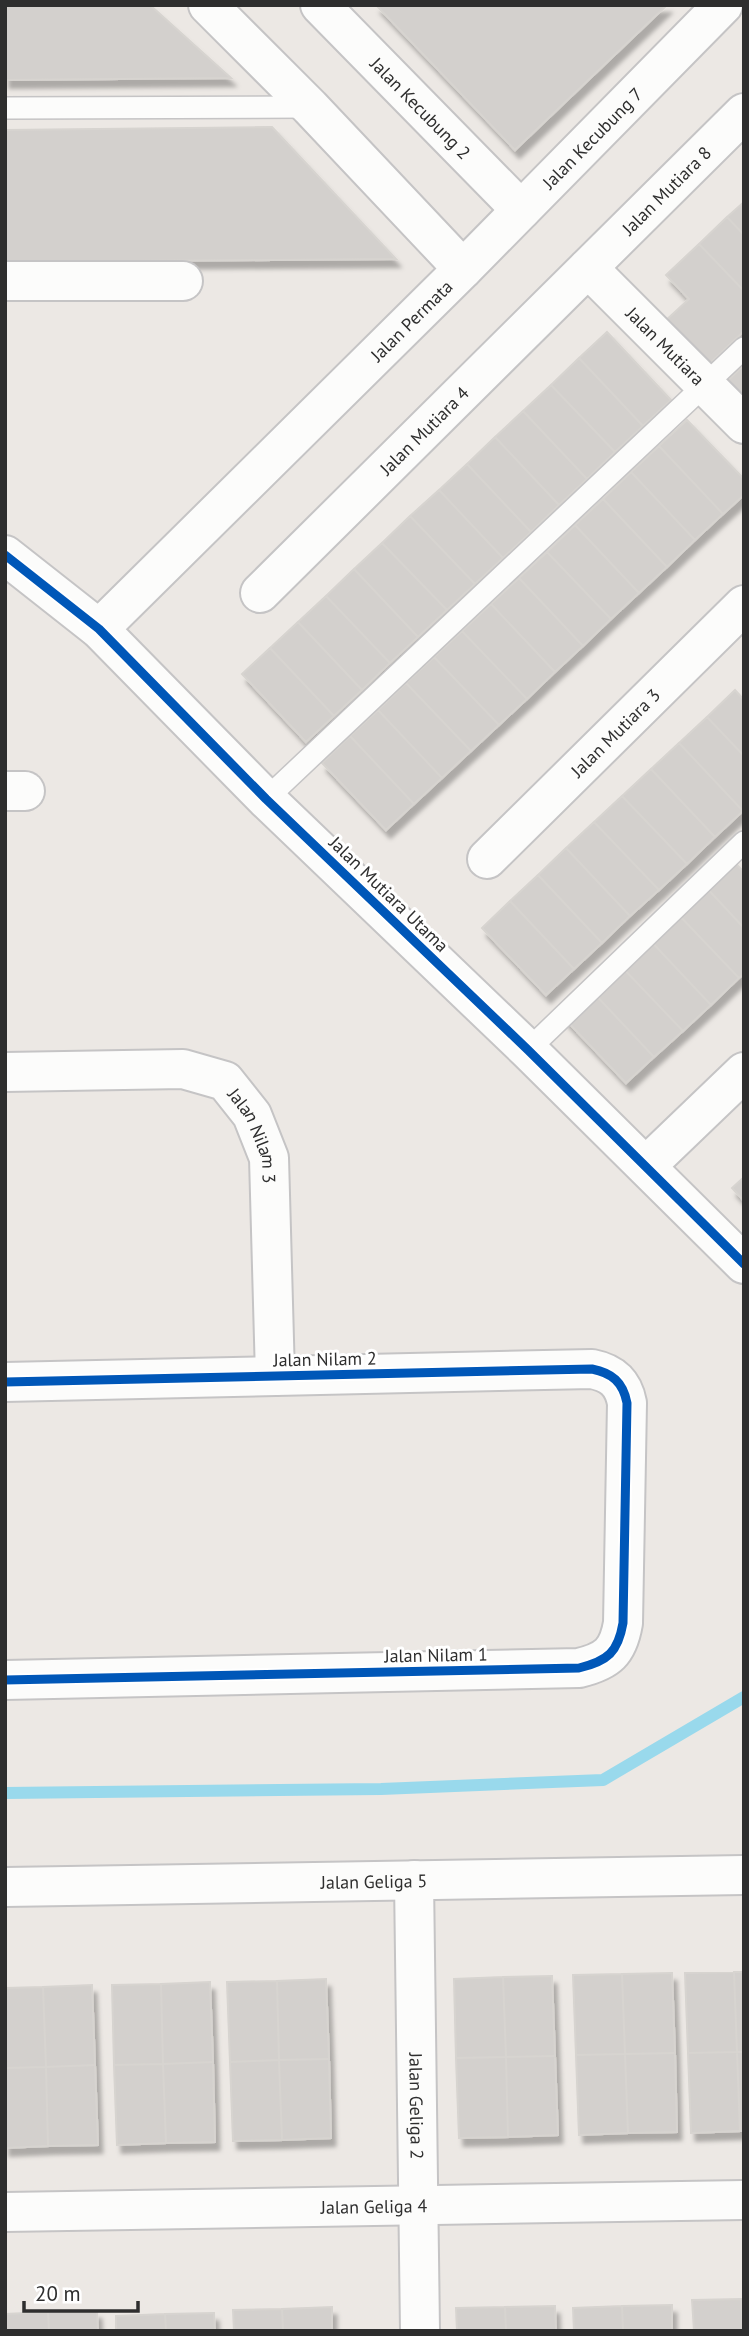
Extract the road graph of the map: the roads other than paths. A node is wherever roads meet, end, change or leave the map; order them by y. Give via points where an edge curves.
1 (208, 5) edge
2 (320, 5) edge
3 (723, 5) edge
4 (310, 107) junction
5 (5, 108) edge
6 (744, 113) edge
7 (521, 210) junction
8 (588, 268) junction
9 (463, 269) junction
10 (5, 281) edge
11 (183, 281) dead end
12 (744, 348) edge
13 (705, 385) junction
14 (744, 424) edge
15 (5, 555) edge
16 (260, 593) dead end
17 (744, 605) edge
18 (99, 629) junction
19 (266, 799) junction
20 (744, 842) edge
21 (487, 859) dead end
22 (528, 1050) junction
23 (5, 1072) edge
24 (744, 1072) edge
25 (646, 1166) junction
26 (744, 1264) edge
27 (275, 1376) junction
28 (5, 1382) edge
29 (627, 1403) joint
30 (5, 1680) edge
31 (744, 1875) edge
32 (414, 1880) junction
33 (5, 1886) edge
34 (744, 2200) edge
35 (418, 2204) junction
36 (5, 2213) edge
37 (420, 2331) edge

1 - 4 street, Jalan Permata
2 - 7 street, Jalan Kecubung 2
3 - 7 street, Jalan Kecubung 7
4 - 5 lane
4 - 9 street, Jalan Permata
6 - 8 street, Jalan Mutiara 8
7 - 9 street, Jalan Kecubung 7
8 - 13 street, Jalan Mutiara
8 - 16 street, Jalan Mutiara 4
9 - 18 street, Jalan Permata
10 - 11 street
12 - 13 lane
13 - 14 street, Jalan Mutiara
13 - 19 lane
15 - 18 street, Jalan Mutiara Utama
17 - 21 street, Jalan Mutiara 3
18 - 19 street, Jalan Mutiara Utama
19 - 22 street, Jalan Mutiara Utama
20 - 22 lane
22 - 25 street, Jalan Mutiara Utama
23 - 27 street, Jalan Nilam 3 via 183,1069 225,1081 252,1115 269,1158
24 - 25 street
25 - 26 street, Jalan Mutiara Utama
27 - 28 street, Jalan Nilam 2
27 - 29 street, Jalan Nilam 2 via 592,1369 616,1379
29 - 30 street, Jalan Nilam 1 via 624,1623 620,1640 596,1664 579,1668
31 - 32 street, Jalan Geliga 5
32 - 33 street, Jalan Geliga 5
32 - 35 street, Jalan Geliga 2
34 - 35 street, Jalan Geliga 4
35 - 36 street, Jalan Geliga 4
35 - 37 street, Jalan Geliga 2

